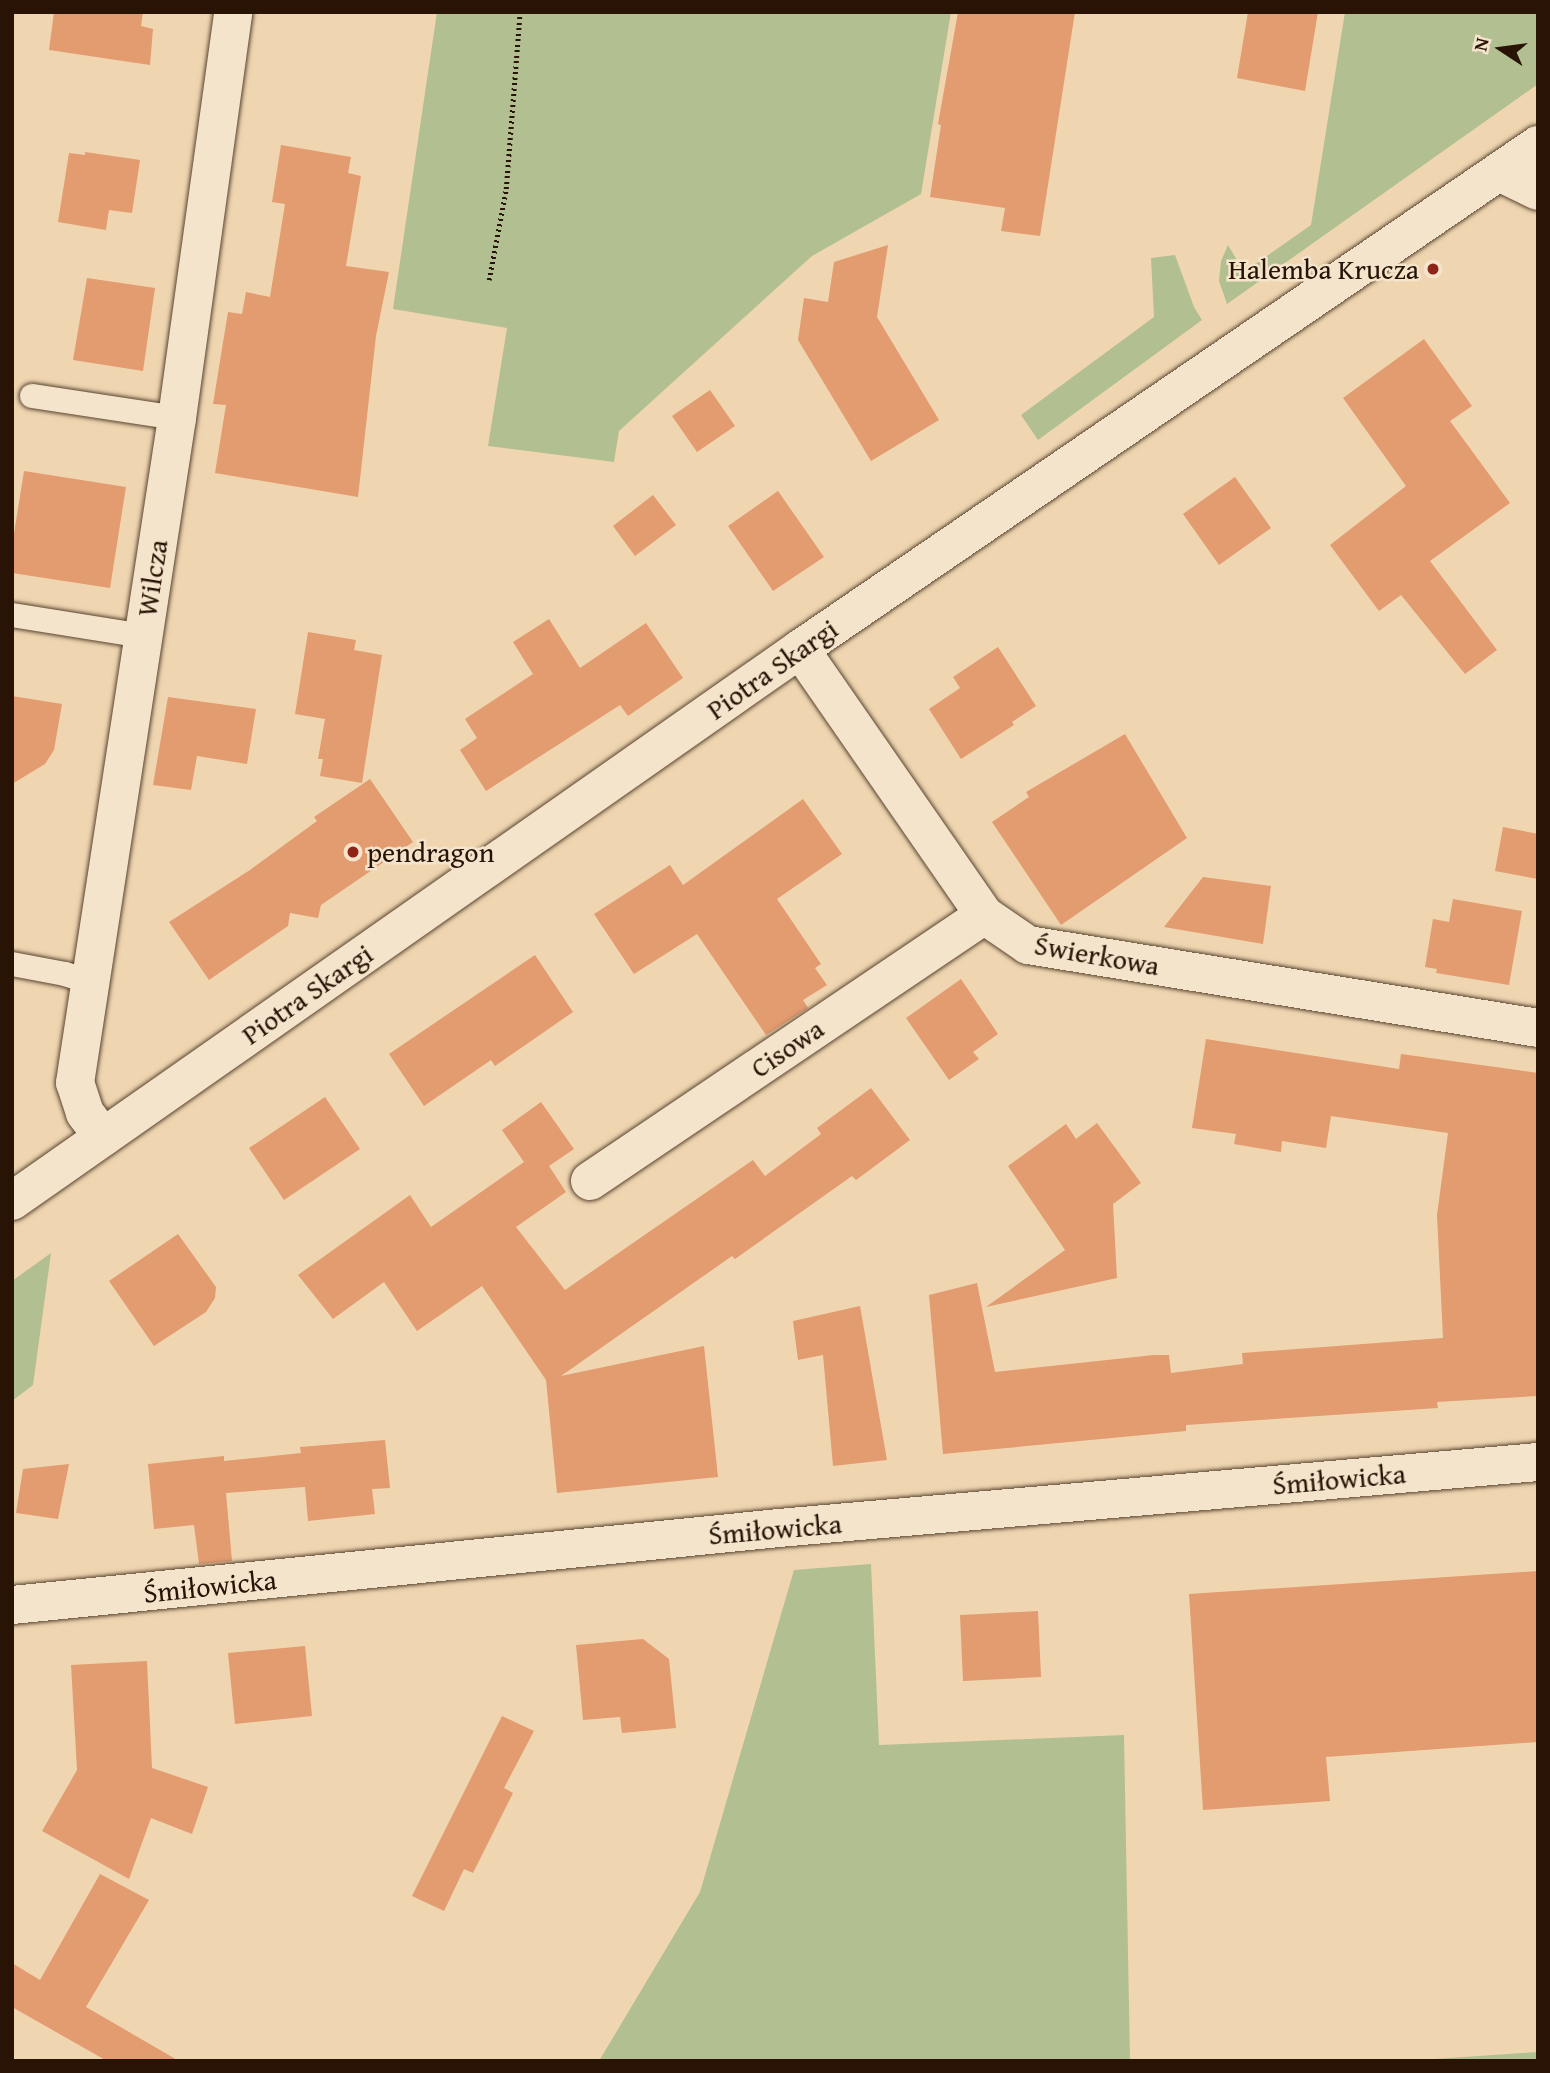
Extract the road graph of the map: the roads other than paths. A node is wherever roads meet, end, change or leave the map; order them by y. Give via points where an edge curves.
1 (233, 12) edge
2 (1538, 145) edge
3 (1499, 172) junction
4 (1538, 191) edge
5 (32, 396) dead end
6 (177, 418) junction
7 (12, 615) edge
8 (143, 636) junction
9 (800, 649) junction
10 (984, 915) junction
11 (12, 964) edge
12 (90, 982) junction
13 (1538, 1028) edge
14 (103, 1137) junction
15 (590, 1181) dead end
16 (12, 1201) edge
17 (1538, 1462) edge
18 (12, 1605) edge

1 - 6 street, Wilcza
2 - 3 street, Piotra Skargi
3 - 4 street
3 - 9 street, Piotra Skargi
5 - 6 lane
6 - 8 street, Wilcza
7 - 8 lane
8 - 12 street, Wilcza
9 - 10 street, Świerkowa
9 - 14 street, Piotra Skargi
10 - 13 street, Świerkowa via 1028,945
10 - 15 street, Cisowa
11 - 12 lane
12 - 14 street, Wilcza via 75,1083 85,1113
14 - 16 street, Piotra Skargi
17 - 18 street, Śmiłowicka via 779,1528

